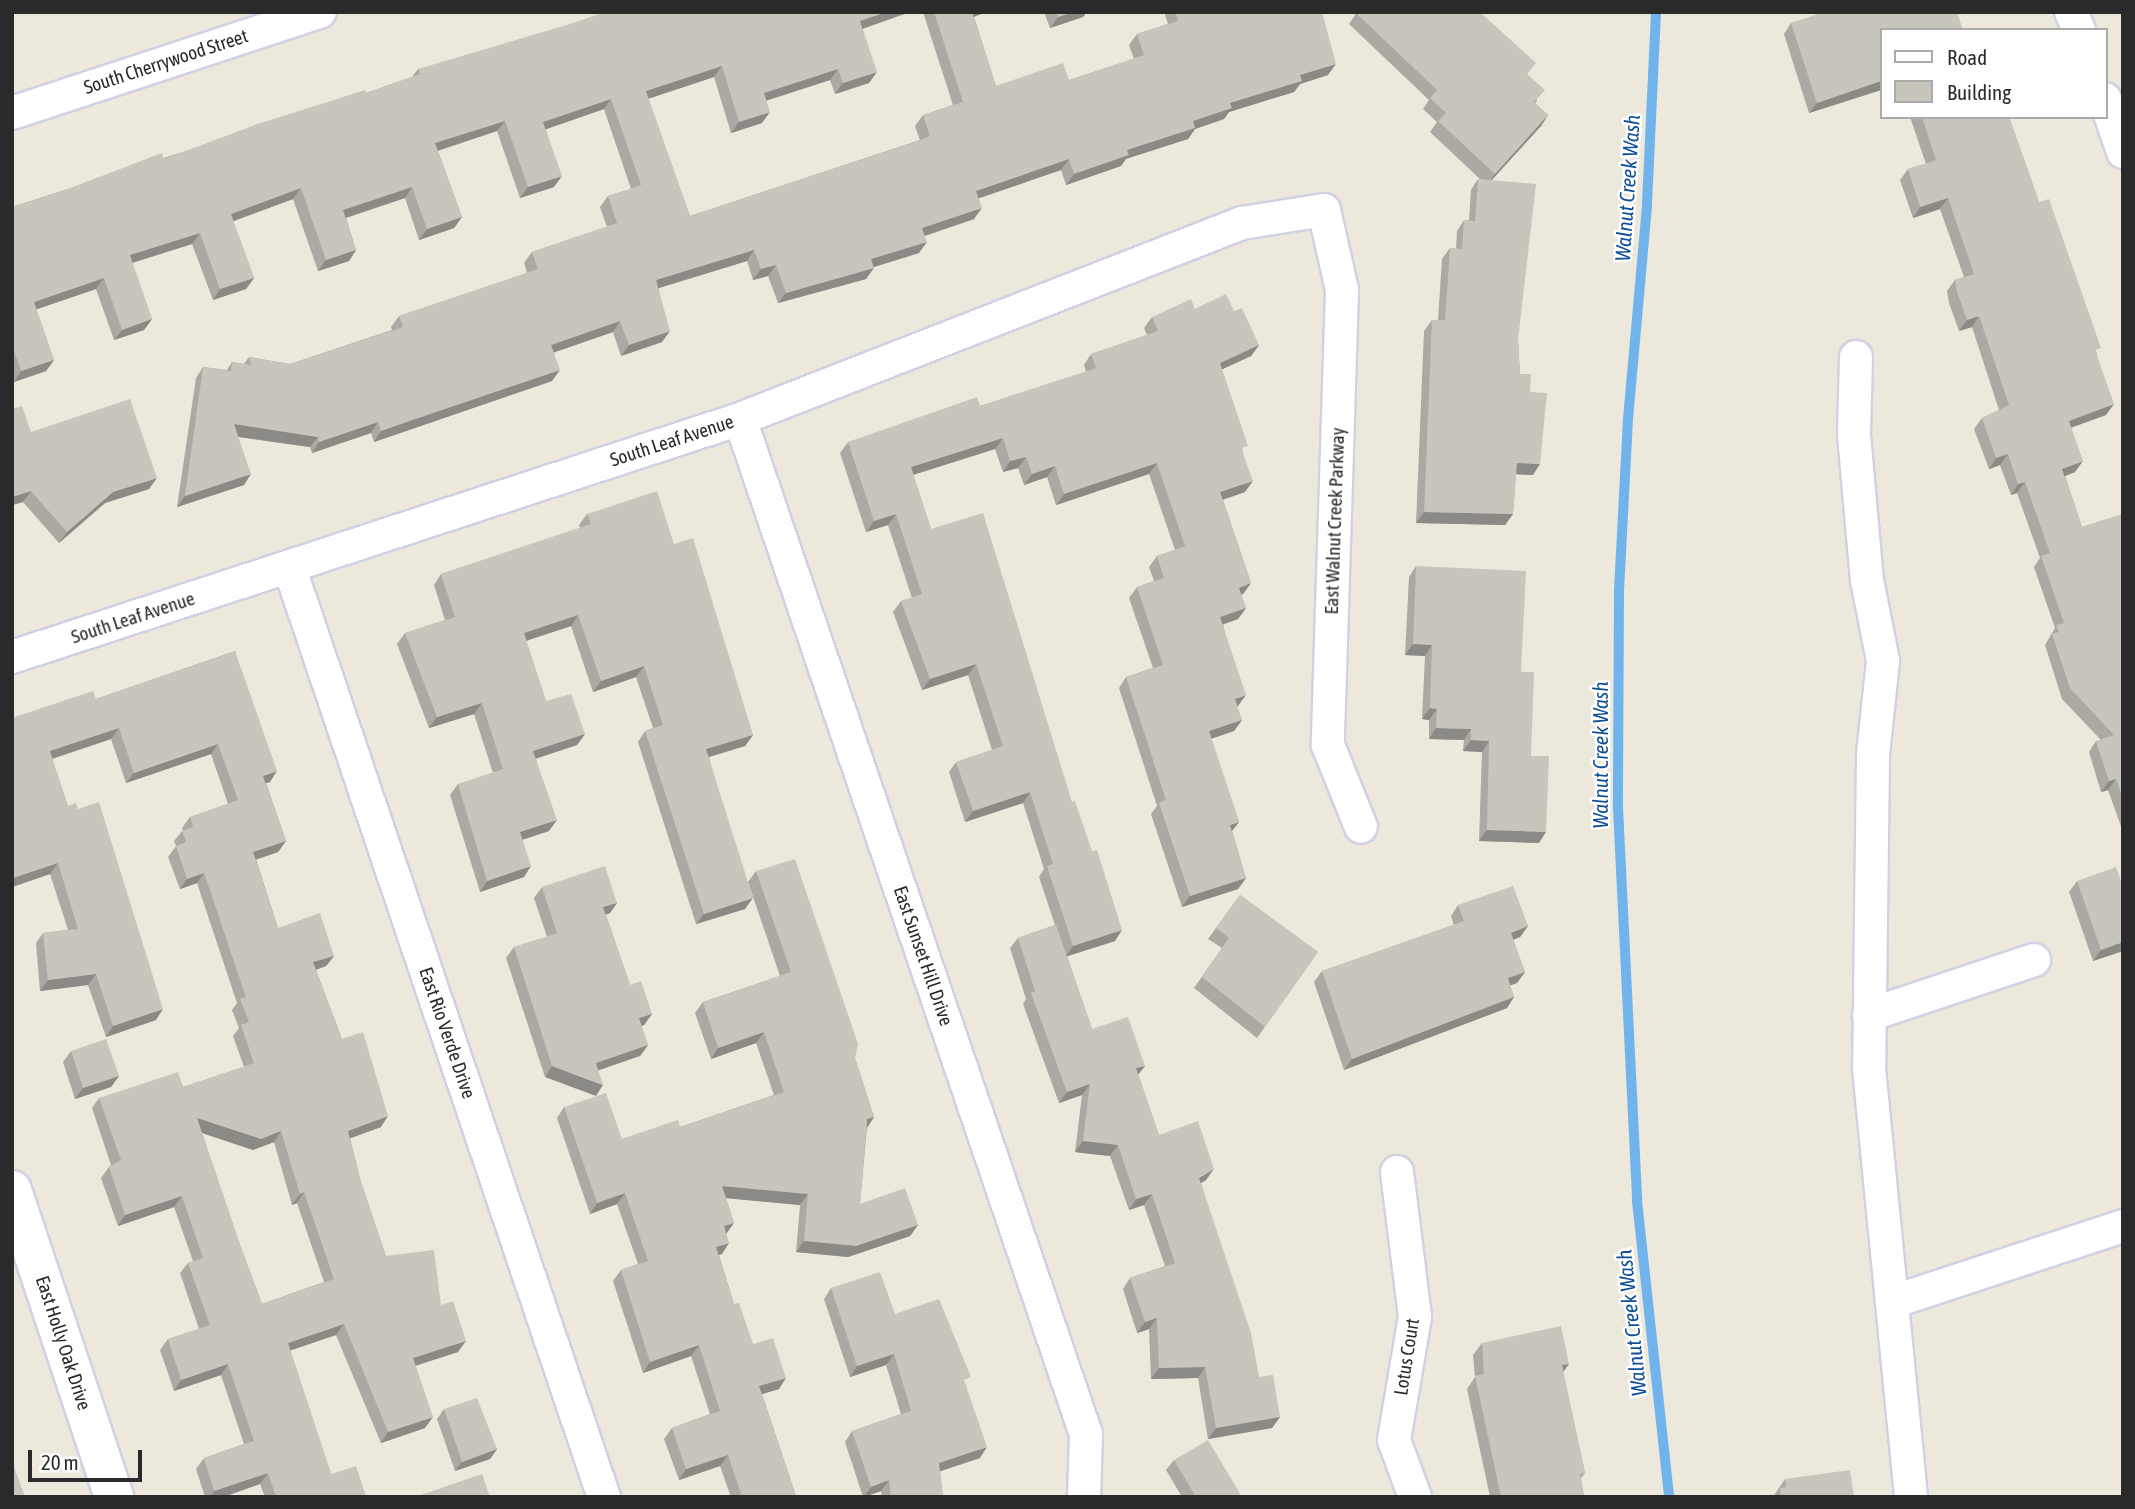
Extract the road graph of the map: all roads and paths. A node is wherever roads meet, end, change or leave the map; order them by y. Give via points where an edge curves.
1 (320, 12) edge
2 (2071, 12) edge
3 (2078, 28) edge
4 (2107, 105) edge
5 (12, 113) edge
6 (2123, 152) edge
7 (1324, 211) joint
8 (1856, 357) dead end
9 (740, 419) junction
10 (290, 569) junction
11 (12, 657) edge
12 (1361, 827) dead end
13 (2034, 960) dead end
14 (1869, 1015) junction
15 (1397, 1172) dead end
16 (12, 1190) edge
17 (2123, 1226) edge
18 (1892, 1302) junction
19 (114, 1497) edge
20 (604, 1497) edge
21 (1084, 1497) edge
22 (1415, 1497) edge
23 (1911, 1497) edge

1 - 5 street, South Cherrywood Street
2 - 3 street
4 - 6 street
7 - 9 street, South Leaf Avenue via 1242,223
7 - 12 street, East Walnut Creek Parkway via 1342,290 1328,745
8 - 14 street via 1854,435 1865,554 1884,661 1873,755
9 - 10 street, South Leaf Avenue
9 - 21 street, East Sunset Hill Drive via 1086,1434
10 - 11 street, South Leaf Avenue
10 - 20 street, East Rio Verde Drive
13 - 14 street
14 - 18 street via 1869,1068
15 - 22 street, Lotus Court via 1415,1317 1394,1440
16 - 19 street, East Holly Oak Drive
17 - 18 street
18 - 23 street

